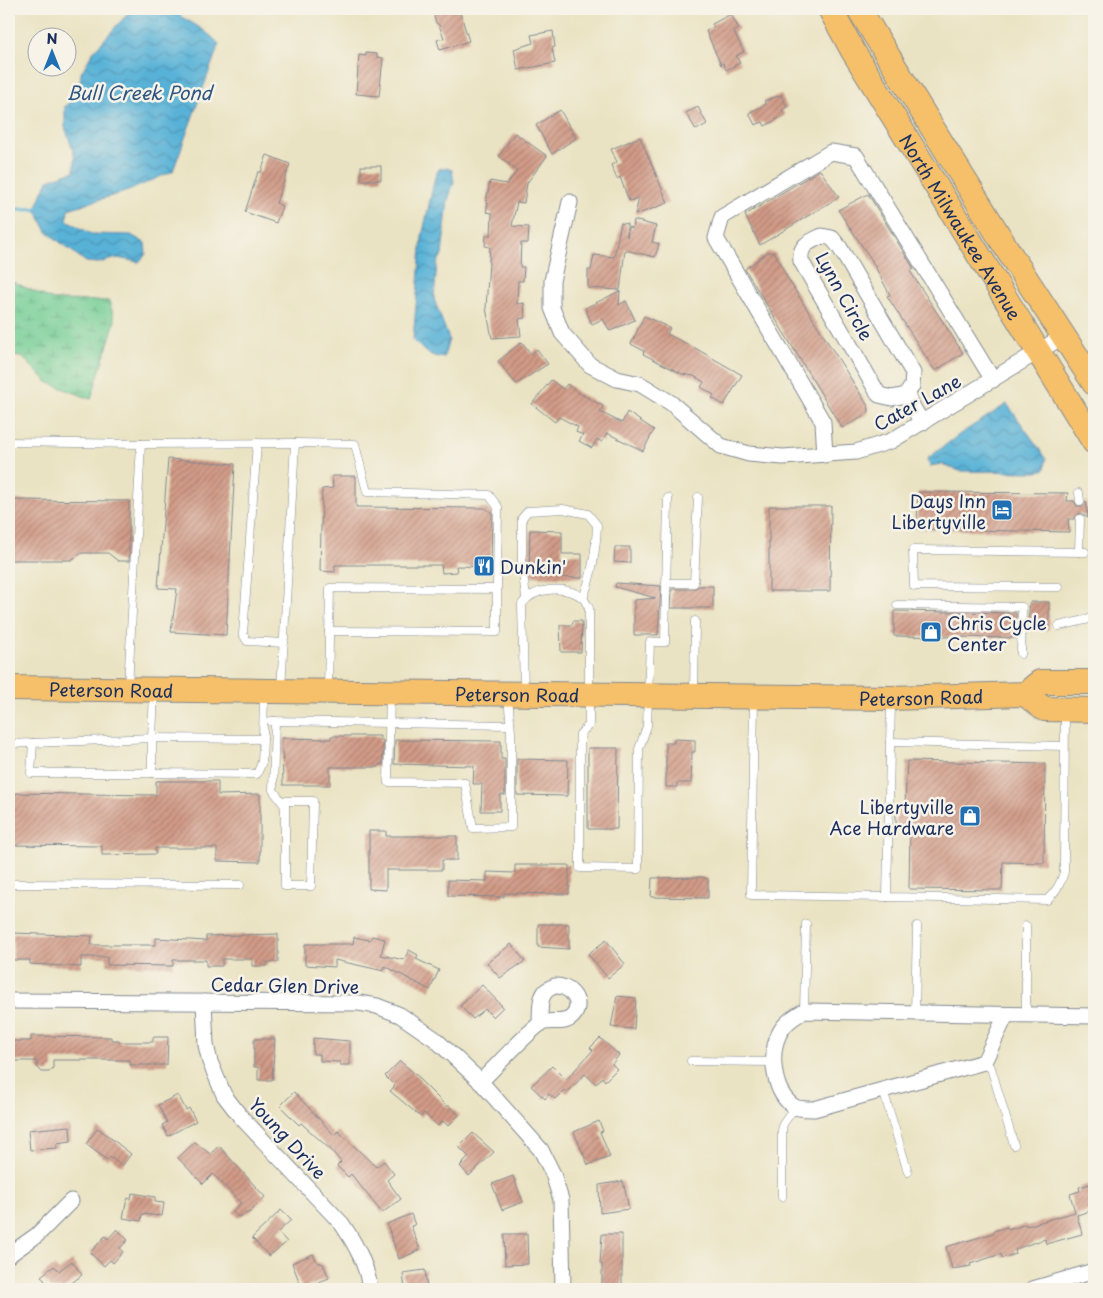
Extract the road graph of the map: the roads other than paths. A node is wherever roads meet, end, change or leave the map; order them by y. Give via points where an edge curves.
1 (830, 9) edge
2 (858, 9) edge
3 (570, 202) dead end
4 (1062, 337) junction
5 (1038, 352) junction
6 (993, 380) junction
7 (1094, 383) edge
8 (906, 395) junction
9 (922, 423) junction
10 (9, 442) edge
11 (1094, 442) edge
12 (257, 443) junction
13 (295, 443) junction
14 (141, 444) junction
15 (825, 454) junction
16 (1079, 493) dead end
17 (698, 497) dead end
18 (668, 498) dead end
19 (1080, 502) dead end
20 (1080, 519) dead end
21 (666, 583) junction
22 (1058, 587) dead end
23 (497, 589) junction
24 (526, 598) junction
25 (583, 598) junction
26 (897, 605) dead end
27 (1094, 618) edge
28 (695, 622) dead end
29 (1059, 626) dead end
30 (329, 630) junction
31 (284, 643) junction
32 (1021, 654) dead end
33 (1094, 682) edge
34 (9, 688) edge
35 (128, 689) junction
36 (154, 690) junction
37 (273, 691) junction
38 (328, 692) junction
39 (390, 692) junction
40 (516, 694) junction
41 (1025, 694) junction
42 (590, 695) junction
43 (648, 695) junction
44 (694, 696) junction
45 (754, 696) junction
46 (891, 698) junction
47 (1083, 713) edge
48 (264, 720) junction
49 (275, 721) junction
50 (389, 722) junction
51 (510, 725) junction
52 (152, 738) junction
53 (263, 739) junction
54 (890, 742) junction
55 (33, 743) junction
56 (9, 744) edge
57 (1064, 746) junction
58 (152, 773) junction
59 (282, 801) junction
60 (9, 884) edge
61 (240, 885) dead end
62 (887, 897) junction
63 (806, 924) dead end
64 (917, 926) dead end
65 (1026, 926) dead end
66 (9, 1001) edge
67 (204, 1002) junction
68 (804, 1011) junction
69 (915, 1013) junction
70 (1006, 1015) junction
71 (1026, 1015) junction
72 (1094, 1016) edge
73 (540, 1023) dead end
74 (691, 1061) dead end
75 (775, 1062) junction
76 (984, 1062) junction
77 (480, 1082) junction
78 (882, 1090) junction
79 (795, 1107) junction
80 (1014, 1145) dead end
81 (908, 1172) dead end
82 (782, 1196) dead end
83 (71, 1201) dead end
84 (9, 1254) edge
85 (1094, 1271) edge
86 (370, 1289) edge
87 (563, 1289) edge
88 (1033, 1289) edge

1 - 5 main road, North Milwaukee Avenue
2 - 4 main road, North Milwaukee Avenue
3 - 15 street, Cater Lane via 552,281 552,308 562,332 590,365 617,379 640,384 671,403 721,446 749,454 783,457
4 - 5 street, Cater Lane
4 - 7 main road, North Milwaukee Avenue
5 - 6 street, Cater Lane
5 - 11 main road, North Milwaukee Avenue
6 - 9 street, Cater Lane
6 - 15 street via 856,156 831,152 722,217 716,238 823,422
8 - 8 street, Lynn Circle via 892,398 879,395 801,261 804,244 822,236 832,238 840,248 913,373 912,386
8 - 9 street
9 - 15 street, Cater Lane via 891,441 856,452
10 - 14 lane
12 - 13 lane
12 - 14 lane
12 - 31 lane via 243,634 247,641
13 - 23 lane via 355,444 367,492 489,495 498,507
13 - 31 lane
14 - 35 lane
16 - 19 lane
17 - 21 lane via 694,583
18 - 21 lane
20 - 22 lane via 1082,552 913,550 914,586
21 - 43 lane via 665,642 650,642
23 - 30 lane via 330,588
23 - 30 lane via 497,632
24 - 25 lane via 531,593 552,590
24 - 25 lane via 522,518 528,511 563,509 588,514 597,525
24 - 40 lane via 522,604
25 - 42 lane via 589,608
26 - 32 lane via 1022,607
27 - 29 lane
28 - 44 lane
30 - 38 lane
31 - 37 lane
33 - 41 main road, Peterson Road via 1040,682
34 - 35 main road, Peterson Road
35 - 36 main road, Peterson Road
36 - 37 main road, Peterson Road
36 - 52 lane
37 - 38 main road, Peterson Road
37 - 48 lane
38 - 39 main road, Peterson Road
39 - 40 main road, Peterson Road
39 - 50 lane
40 - 42 main road, Peterson Road
40 - 51 lane
41 - 46 main road, Peterson Road
41 - 47 main road via 1044,709
42 - 43 main road, Peterson Road
42 - 43 lane via 590,725 580,734 580,868 638,869 639,749 647,726
43 - 44 main road, Peterson Road
44 - 45 main road, Peterson Road
45 - 46 main road, Peterson Road
45 - 62 lane via 751,895
46 - 54 lane
47 - 57 lane
48 - 49 lane
48 - 53 lane
49 - 50 lane
49 - 59 lane via 274,790
50 - 51 lane
50 - 51 lane via 388,782 464,783 473,828 510,828
52 - 53 lane
52 - 55 lane
52 - 58 lane
53 - 58 lane via 262,762 257,774
54 - 57 lane
54 - 62 lane
55 - 56 lane
55 - 58 lane via 32,774
57 - 62 lane via 1064,872 1062,882 1047,900
59 - 59 lane via 285,806 285,886 311,886 313,802
60 - 61 lane
63 - 68 lane
64 - 69 lane
65 - 71 lane
66 - 67 street, Cedar Glen Drive
67 - 77 street, Cedar Glen Drive via 359,1003 377,1006 419,1026
67 - 86 street, Young Drive via 206,1045 224,1095 342,1224 368,1272
68 - 69 street
68 - 75 street via 790,1018 779,1034
69 - 70 street
70 - 71 street
70 - 76 street
71 - 72 street
73 - 77 street
74 - 75 lane
75 - 79 street via 776,1078 783,1095
76 - 78 street
76 - 80 lane via 991,1068
77 - 87 street, Cedar Glen Drive via 536,1143 549,1164 562,1209
78 - 79 street via 814,1109
78 - 81 lane
79 - 82 lane via 783,1124
83 - 84 street via 37,1235
85 - 88 street

